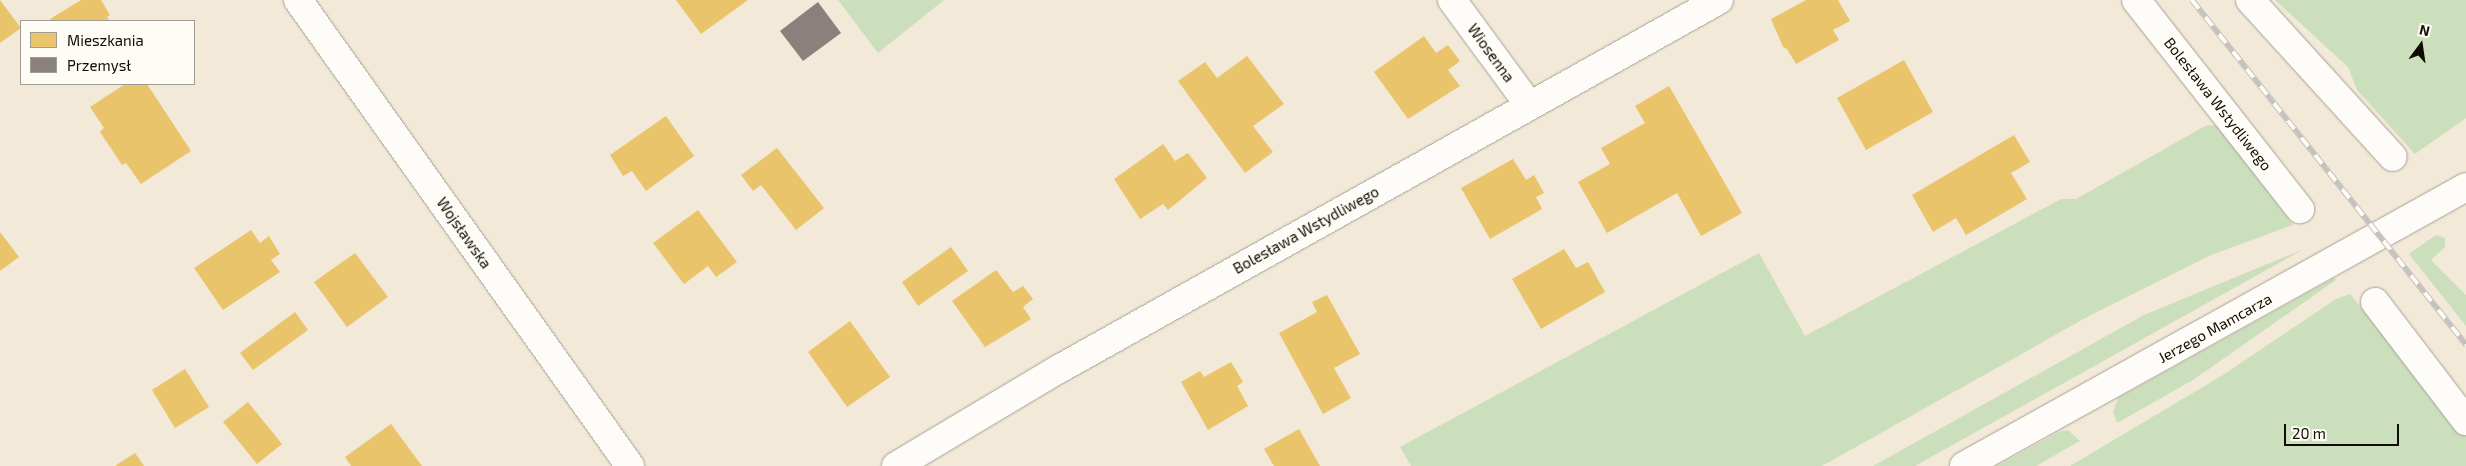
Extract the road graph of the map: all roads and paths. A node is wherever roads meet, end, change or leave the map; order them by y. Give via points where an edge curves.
1 (298, 0) edge
2 (1452, 0) edge
3 (1719, 0) edge
4 (2136, 0) edge
5 (2250, 0) edge
6 (1530, 105) junction
7 (2393, 157) dead end
8 (2466, 187) edge
9 (2300, 209) dead end
10 (2375, 302) dead end
11 (2466, 421) edge
12 (630, 466) edge
13 (896, 466) edge
14 (1964, 466) edge

1 - 12 street, Wojsławska
2 - 6 street, Wiosenna
3 - 6 street, Bolesława Wstydliwego
4 - 9 street, Bolesława Wstydliwego
5 - 7 street
6 - 13 street, Bolesława Wstydliwego via 1060,369
8 - 14 street, Jerzego Mamcarza
10 - 11 street

